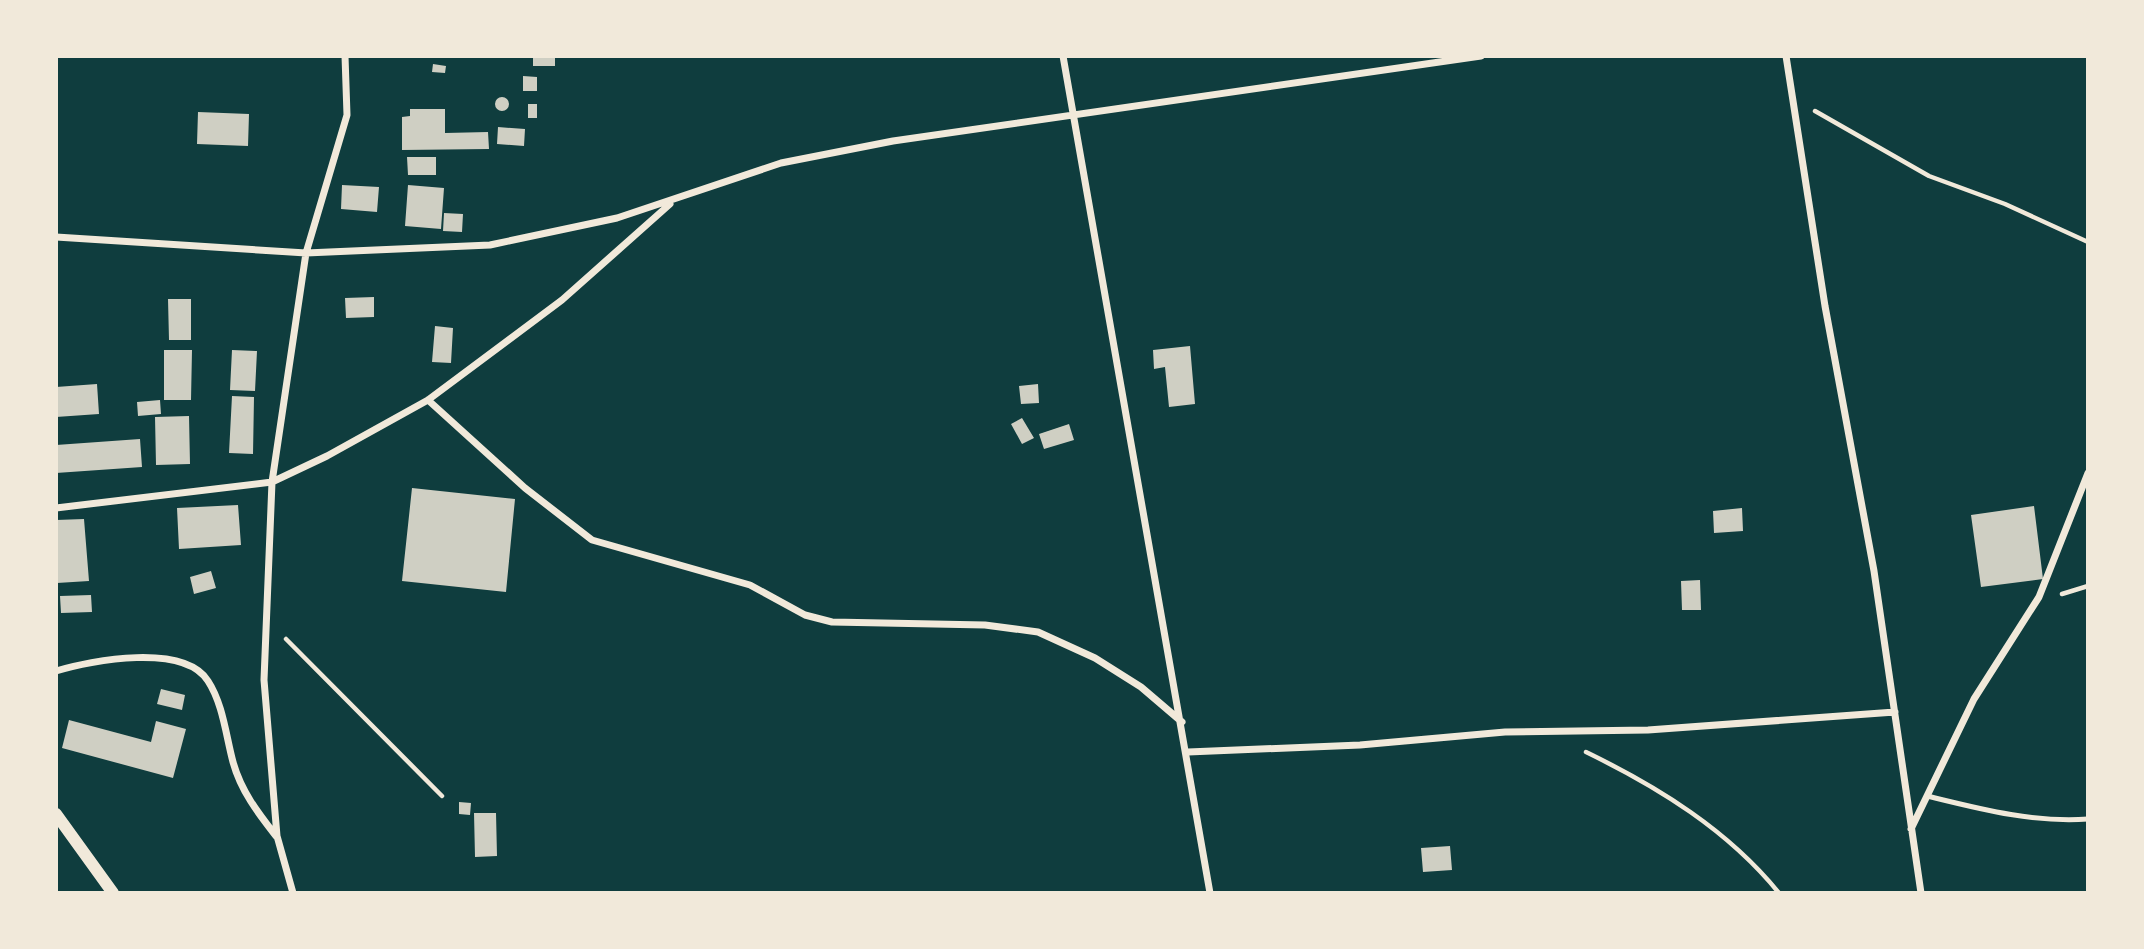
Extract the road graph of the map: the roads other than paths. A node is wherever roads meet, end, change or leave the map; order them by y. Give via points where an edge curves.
1 (345, 56) edge
2 (1063, 56) edge
3 (1481, 56) edge
4 (1786, 56) edge
5 (1074, 117) junction
6 (673, 201) junction
7 (56, 237) edge
8 (306, 253) junction
9 (428, 400) junction
10 (2088, 472) edge
11 (272, 482) junction
12 (56, 508) edge
13 (56, 671) edge
14 (1895, 712) junction
15 (1182, 722) junction
16 (1188, 752) junction
17 (1927, 796) junction
18 (56, 814) edge
19 (2088, 818) edge
20 (1911, 830) junction
21 (276, 836) junction
22 (113, 893) edge
23 (293, 893) edge
24 (1210, 893) edge
25 (1921, 893) edge

1 - 8 street via 347,115
2 - 5 street
3 - 5 street
4 - 14 street
5 - 6 street via 893,141 781,163
5 - 15 street
6 - 8 street via 555,234 490,245
6 - 9 street via 562,300
7 - 8 street
8 - 11 street
9 - 11 street
9 - 15 street via 525,488 592,540 750,584 805,615 832,622 985,625 1038,632 1095,658
10 - 17 street via 2039,597 1974,699
11 - 12 street
11 - 21 street via 264,680
13 - 21 street via 141,656 198,670 217,702 234,765 252,805
14 - 16 street via 1648,730 1505,732 1360,745
14 - 20 street
15 - 16 street
16 - 24 street
17 - 19 lane via 2000,813
17 - 20 street
18 - 22 street
20 - 25 street
21 - 23 street

